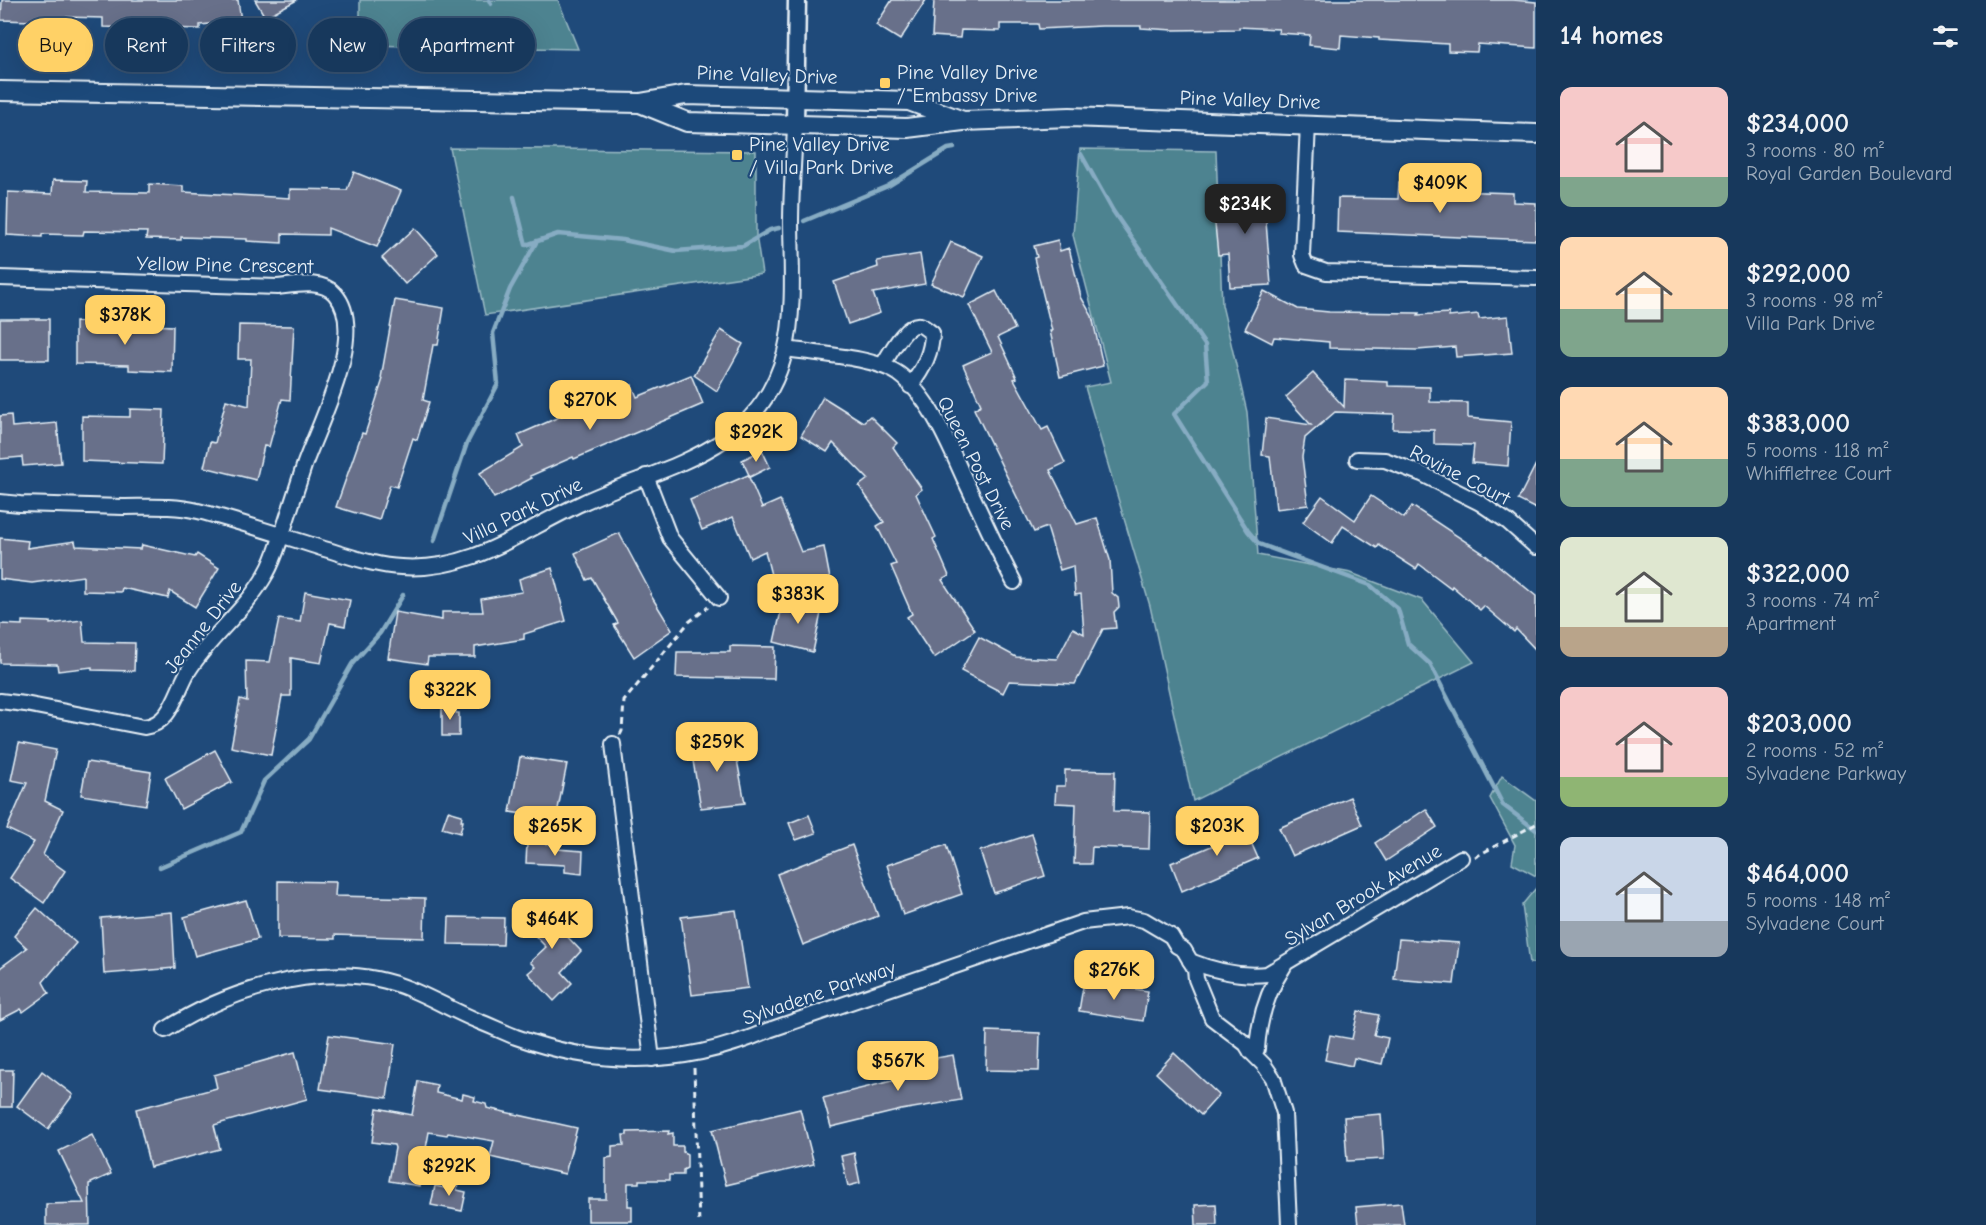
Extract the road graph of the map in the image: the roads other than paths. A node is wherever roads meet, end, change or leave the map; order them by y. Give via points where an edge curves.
1 (798, 0) edge
2 (0, 91) edge
3 (795, 98) junction
4 (640, 103) junction
5 (963, 121) junction
6 (1308, 124) junction
7 (795, 125) junction
8 (1536, 134) edge
9 (0, 278) edge
10 (1536, 278) edge
11 (787, 349) junction
12 (882, 366) junction
13 (910, 386) junction
14 (1357, 459) dead end
15 (646, 476) junction
16 (0, 502) edge
17 (281, 536) junction
18 (1536, 547) edge
19 (1014, 582) dead end
20 (719, 598) road end
21 (0, 701) edge
22 (613, 744) road end
23 (1461, 858) road end
24 (1190, 961) junction
25 (1285, 964) junction
26 (165, 1030) dead end
27 (1251, 1052) junction
28 (652, 1059) junction
29 (1289, 1225) edge

1 - 3 street
2 - 4 main road, Pine Valley Drive
3 - 4 main road, Pine Valley Drive via 686,95
3 - 5 main road, Pine Valley Drive via 909,101
3 - 7 street
4 - 7 main road, Pine Valley Drive via 687,122
5 - 6 main road, Pine Valley Drive via 1070,117
5 - 7 main road, Pine Valley Drive via 907,128
6 - 8 main road, Pine Valley Drive
6 - 10 street via 1302,255 1306,265 1326,272
7 - 11 street, Villa Park Drive via 792,299
9 - 17 street, Yellow Pine Crescent via 303,285 333,292 346,314 343,360
11 - 12 street, Queen Post Drive
11 - 15 street, Villa Park Drive via 773,384 742,425 709,449
12 - 13 street, Queen Post Drive via 899,374
12 - 13 street via 904,331 920,325 932,333 924,366
13 - 19 street, Queen Post Drive via 940,428
14 - 18 street, Ravine Court via 1385,460 1422,474 1490,509
15 - 17 street, Villa Park Drive via 582,503 487,552 432,567 382,565
15 - 20 street via 670,538
16 - 17 street, Villa Park Drive via 183,508
17 - 21 street, Jeanne Drive via 270,567 256,590 195,662 168,714 159,723 144,727
22 - 28 street
23 - 25 street, Sylvan Brook Avenue
24 - 25 street, Sylvan Brook Avenue via 1241,975 1267,974
24 - 27 street, Sylvadene Parkway via 1212,1018
24 - 28 street, Sylvadene Parkway via 1171,936 1144,920 1128,917 1083,922 728,1046
25 - 27 street, Sylvan Brook Avenue via 1265,999 1257,1049
26 - 28 street, Sylvadene Parkway via 241,992 286,981 354,976 399,984 477,1021 539,1044 606,1058
27 - 29 street, Sylvadene Parkway via 1273,1078 1284,1113

